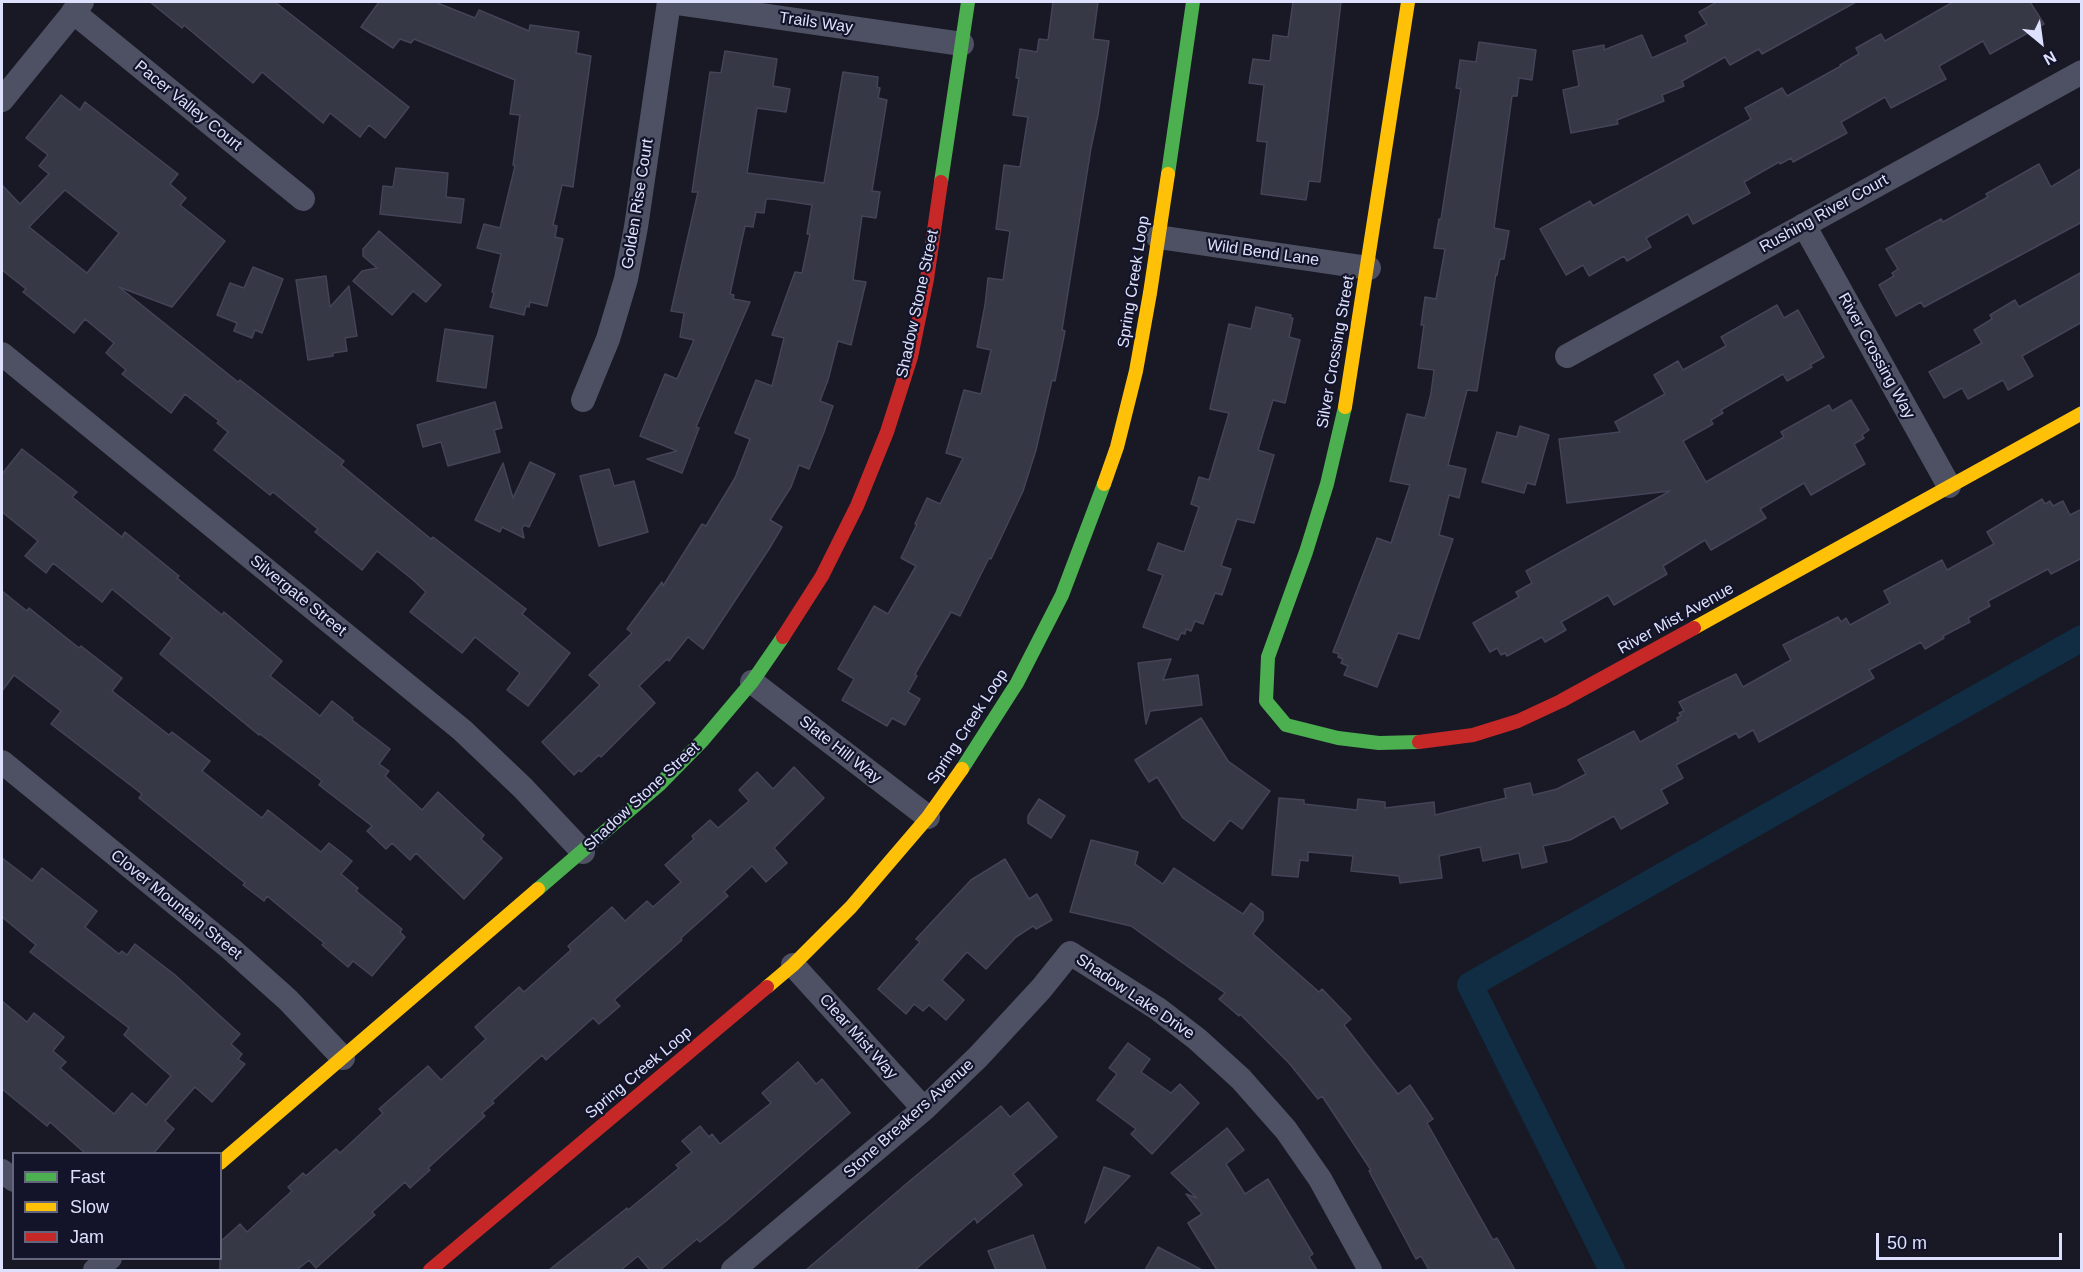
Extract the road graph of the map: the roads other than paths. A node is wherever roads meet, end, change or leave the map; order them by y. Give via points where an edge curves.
1 (670, 2) edge
2 (968, 2) edge
3 (1193, 2) edge
4 (1408, 2) edge
5 (78, 7) edge
6 (962, 44) junction
7 (2082, 72) edge
8 (2, 100) edge
9 (303, 199) dead end
10 (1804, 225) junction
11 (1158, 237) junction
12 (1369, 268) junction
13 (2, 354) edge
14 (1567, 356) dead end
15 (583, 400) dead end
16 (2082, 413) edge
17 (1949, 486) junction
18 (752, 682) junction
19 (1266, 701) joint
20 (2, 762) edge
21 (928, 817) junction
22 (583, 852) junction
23 (1070, 953) joint
24 (793, 965) junction
25 (343, 1058) junction
26 (924, 1109) junction
27 (222, 1161) edge
28 (430, 1270) edge
29 (733, 1270) edge
30 (1370, 1270) edge

1 - 6 street, Trails Way
1 - 15 street, Golden Rise Court via 626,279 608,339
2 - 6 street, Shadow Stone Street
3 - 11 street, Spring Creek Loop
4 - 12 street, Silver Crossing Street
5 - 8 street
5 - 9 street, Pacer Valley Court
6 - 18 street, Shadow Stone Street via 927,279 911,357 887,432 857,506 822,576
7 - 10 street, Rushing River Court
10 - 14 street, Rushing River Court
10 - 17 street, River Crossing Way
11 - 12 street, Wild Bend Lane
11 - 21 street, Spring Creek Loop via 1136,371 1117,447 1091,522 1062,595 1017,683
12 - 19 street, Silver Crossing Street via 1348,393 1327,484 1268,657
13 - 22 street, Silvergate Street via 462,730
16 - 17 street, River Mist Avenue
17 - 19 street, River Mist Avenue via 1561,701 1518,721 1473,735 1379,743 1286,725
18 - 21 street, Slate Hill Way
18 - 22 street, Shadow Stone Street via 659,785
20 - 25 street, Clover Mountain Street via 231,949 288,1000
21 - 24 street, Spring Creek Loop via 851,907
22 - 25 street, Shadow Stone Street
23 - 26 street, Stone Breakers Avenue via 978,1057
23 - 30 street, Shadow Lake Drive via 1158,1009 1241,1078 1320,1179
24 - 26 street, Clear Mist Way
24 - 28 street, Spring Creek Loop
25 - 27 street, Shadow Stone Street
26 - 29 street, Stone Breakers Avenue

